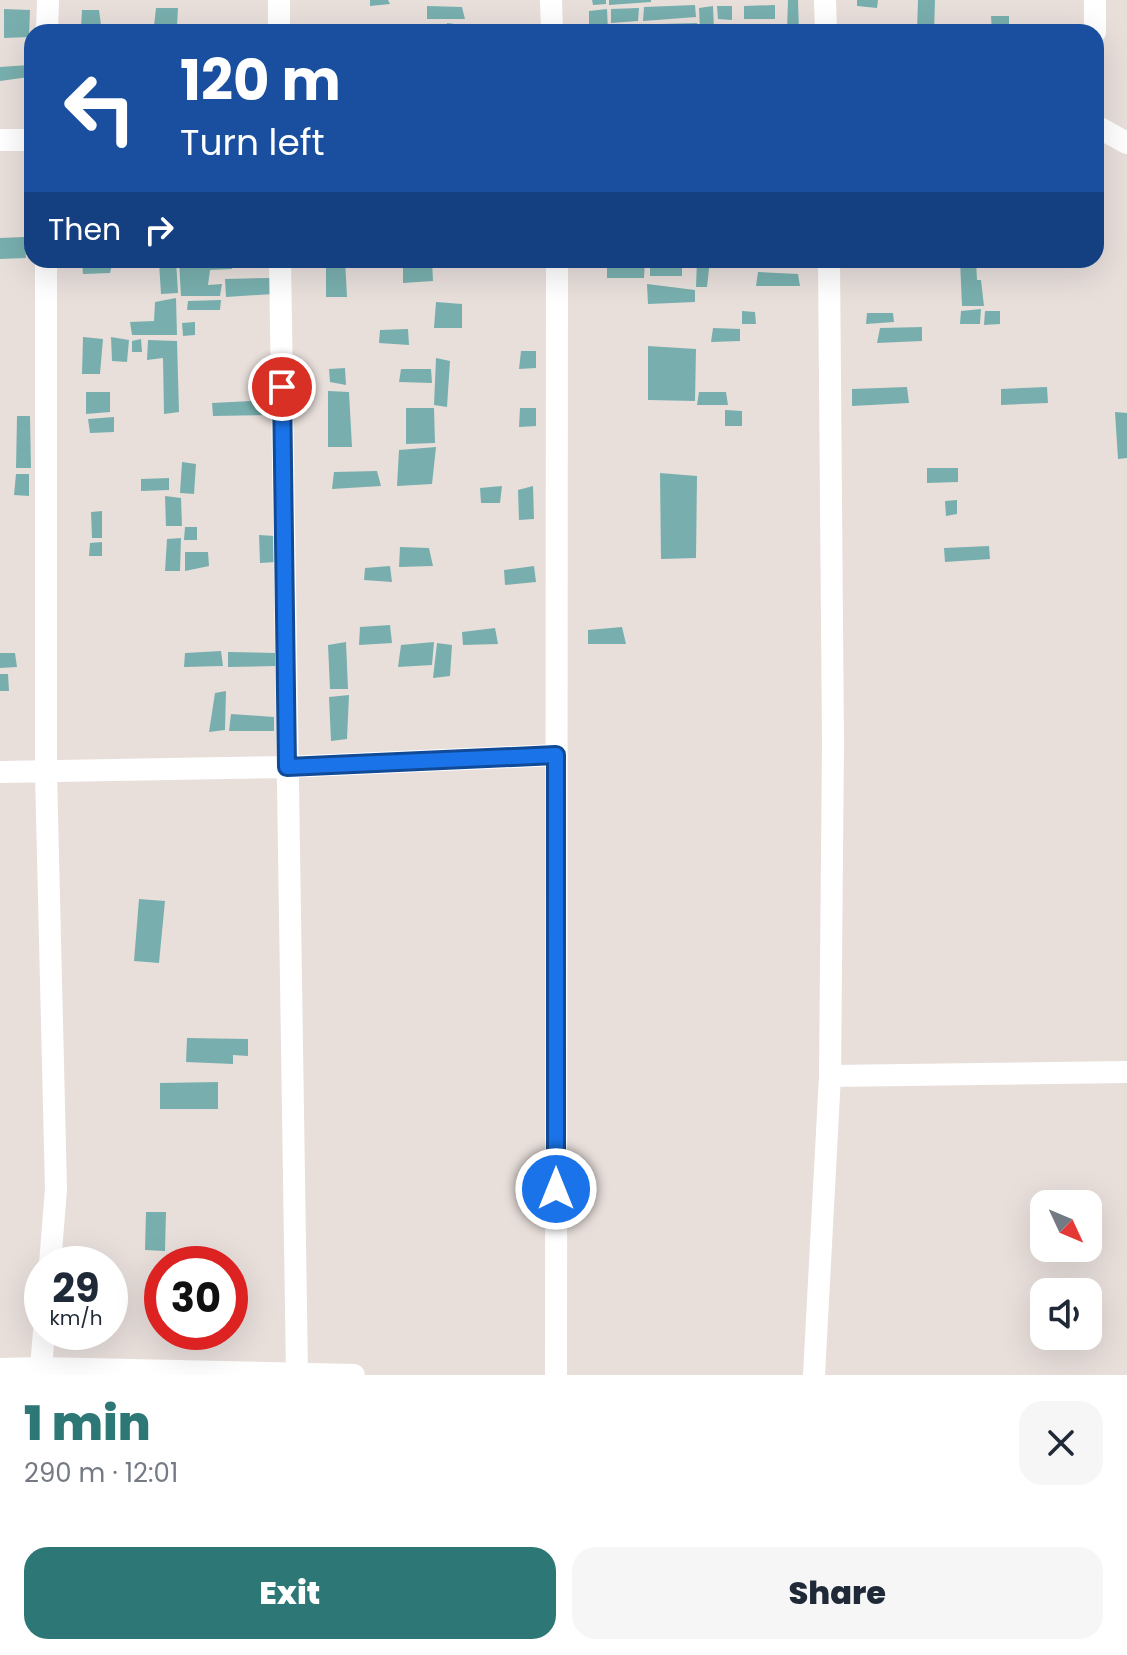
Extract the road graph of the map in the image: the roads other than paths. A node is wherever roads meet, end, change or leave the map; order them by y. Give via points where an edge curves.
1 (48, 0) edge
2 (279, 0) edge
3 (551, 0) edge
4 (825, 0) edge
5 (1095, 0) edge
6 (47, 24) edge
7 (279, 24) edge
8 (552, 24) edge
9 (826, 24) edge
10 (1095, 24) edge
11 (1104, 125) edge
12 (1127, 125) edge
13 (1104, 130) edge
14 (0, 140) edge
15 (24, 140) edge
16 (1127, 143) edge
17 (46, 268) edge
18 (280, 268) edge
19 (557, 268) edge
20 (829, 268) edge
21 (556, 755) junction
22 (287, 767) junction
23 (0, 772) edge
24 (46, 773) junction
25 (1127, 1072) edge
26 (830, 1076) junction
27 (51, 1246) edge
28 (42, 1350) edge
29 (41, 1368) junction
30 (0, 1369) edge
31 (297, 1374) edge
32 (354, 1375) edge
33 (556, 1375) edge
34 (814, 1375) edge

1 - 6 street
2 - 7 street
3 - 8 street
4 - 9 street
5 - 10 street
11 - 12 street
13 - 16 street
14 - 15 street
17 - 24 street
18 - 22 street
19 - 21 street
20 - 26 street
21 - 22 street
21 - 33 street
22 - 24 street
22 - 31 street
23 - 24 street
24 - 27 street via 56,1189
25 - 26 street
26 - 34 street
28 - 29 street
29 - 30 street
29 - 31 street
31 - 32 street

